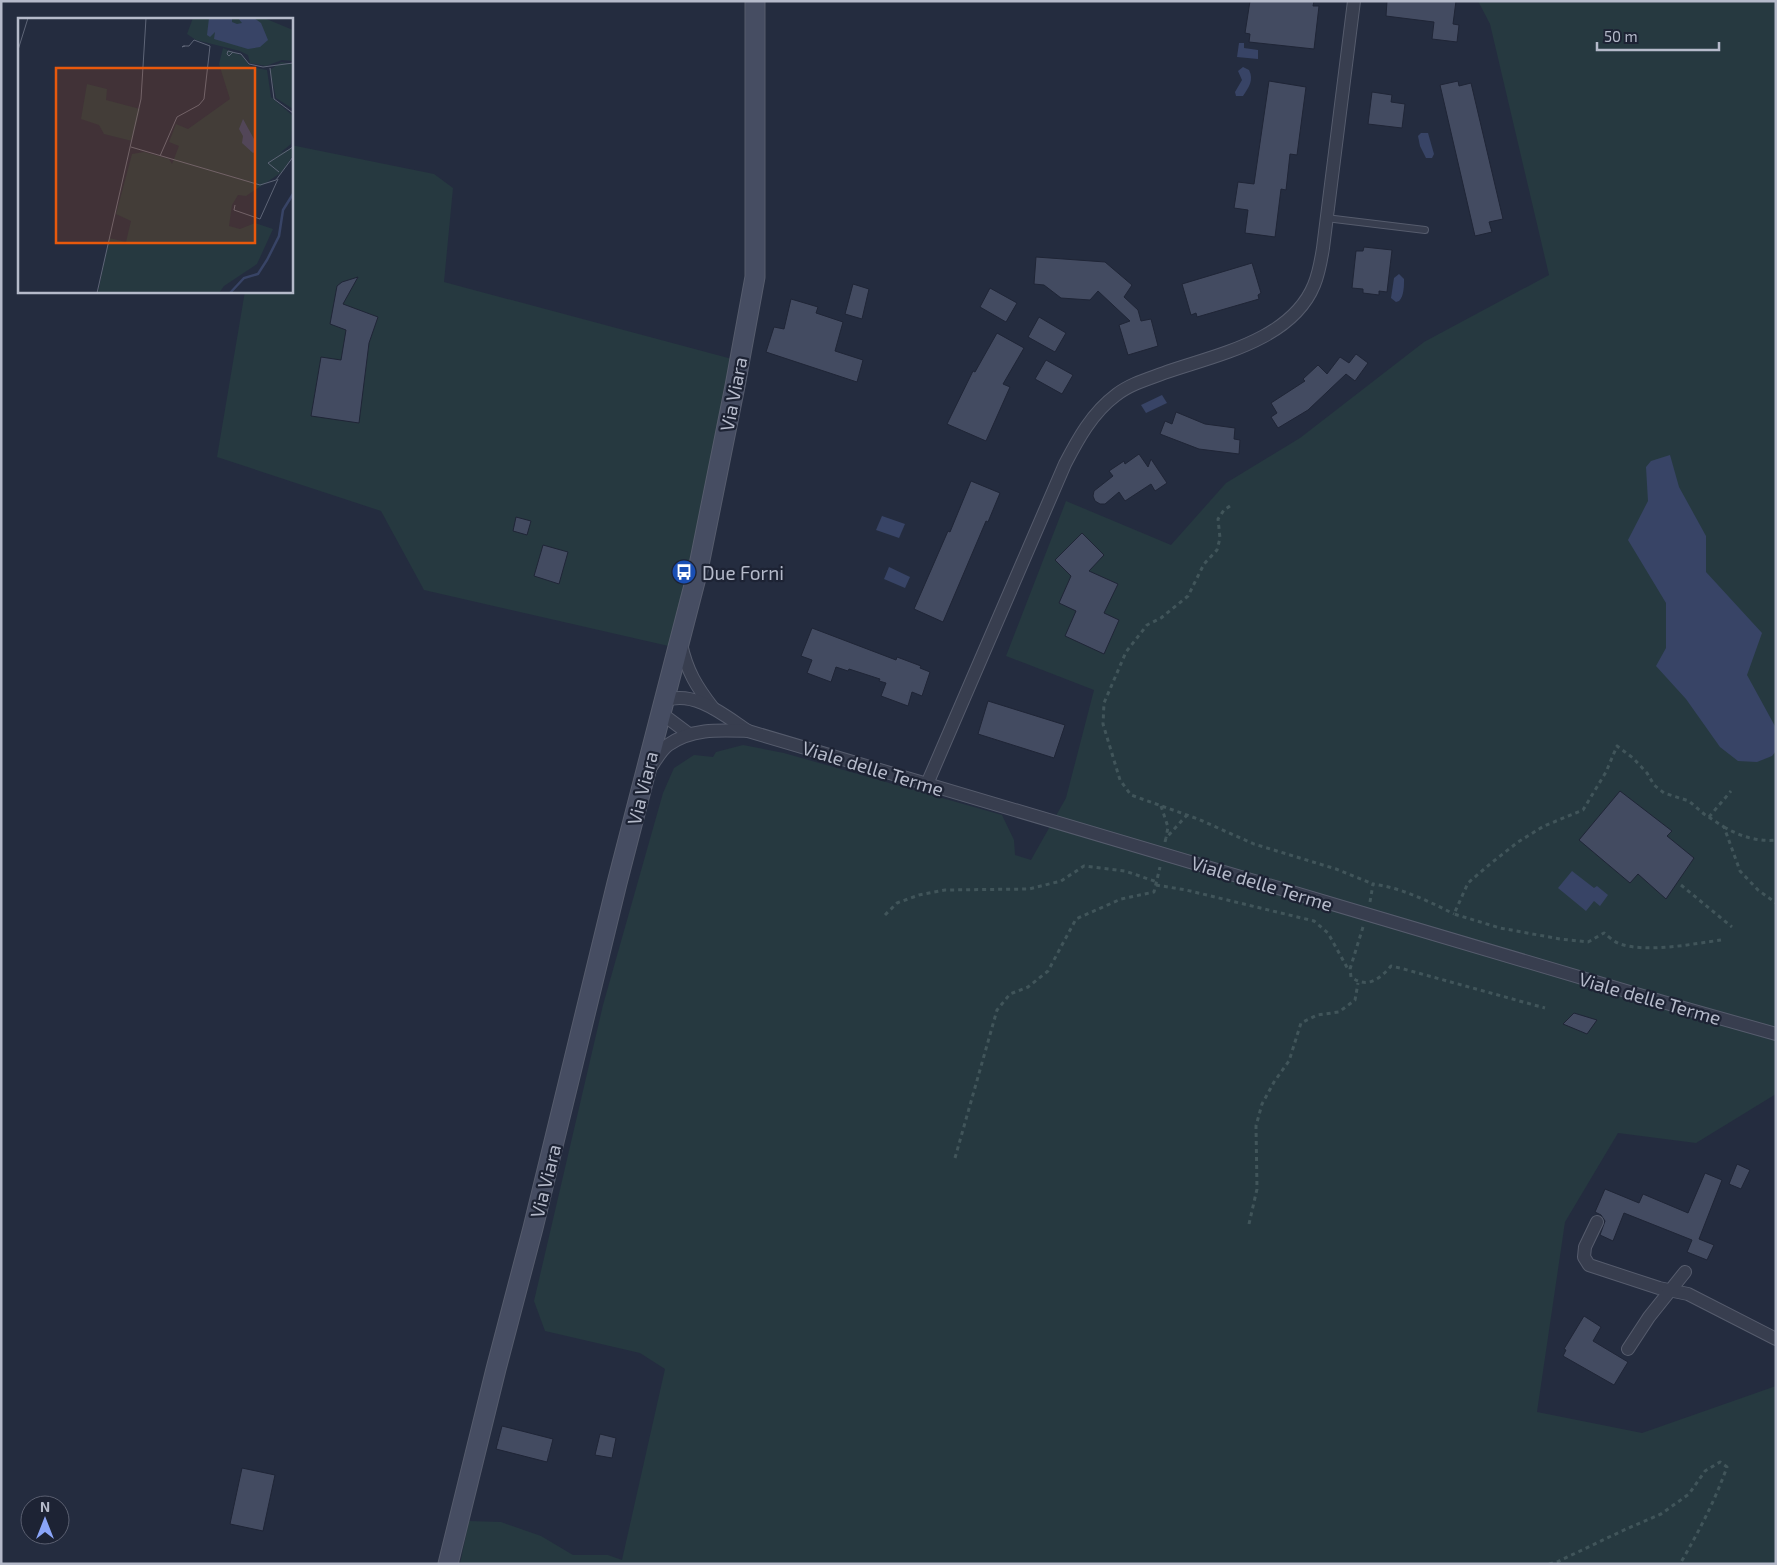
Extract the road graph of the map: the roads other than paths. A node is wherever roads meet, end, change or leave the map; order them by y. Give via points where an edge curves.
1 (755, 1) edge
2 (1354, 1) edge
3 (1326, 218) junction
4 (1425, 230) dead end
5 (680, 639) junction
6 (663, 707) junction
7 (713, 708) junction
8 (748, 731) junction
9 (689, 734) junction
10 (645, 775) junction
11 (927, 784) junction
12 (1776, 1034) edge
13 (1597, 1222) dead end
14 (1685, 1272) dead end
15 (1670, 1291) junction
16 (1776, 1339) edge
17 (1628, 1349) dead end
18 (448, 1564) edge

1 - 5 main road, Via Viara via 755,277 698,570
2 - 3 street
3 - 4 lane
3 - 11 street via 1314,287 1293,316 1250,343 1129,386 1102,406 1082,432 1064,464
5 - 6 main road, Via Viara
5 - 7 street, Viale delle Terme via 694,683
6 - 7 street, Viale delle Terme via 673,697
6 - 9 street
6 - 10 main road, Via Viara
7 - 8 street, Viale delle Terme
8 - 9 street, Viale delle Terme via 716,730
8 - 11 street, Viale delle Terme
9 - 10 street, Viale delle Terme via 666,746
10 - 18 main road, Via Viara
11 - 12 street, Viale delle Terme
13 - 15 street via 1585,1247 1584,1257 1589,1264
14 - 15 street
15 - 16 street via 1688,1294
15 - 17 street

